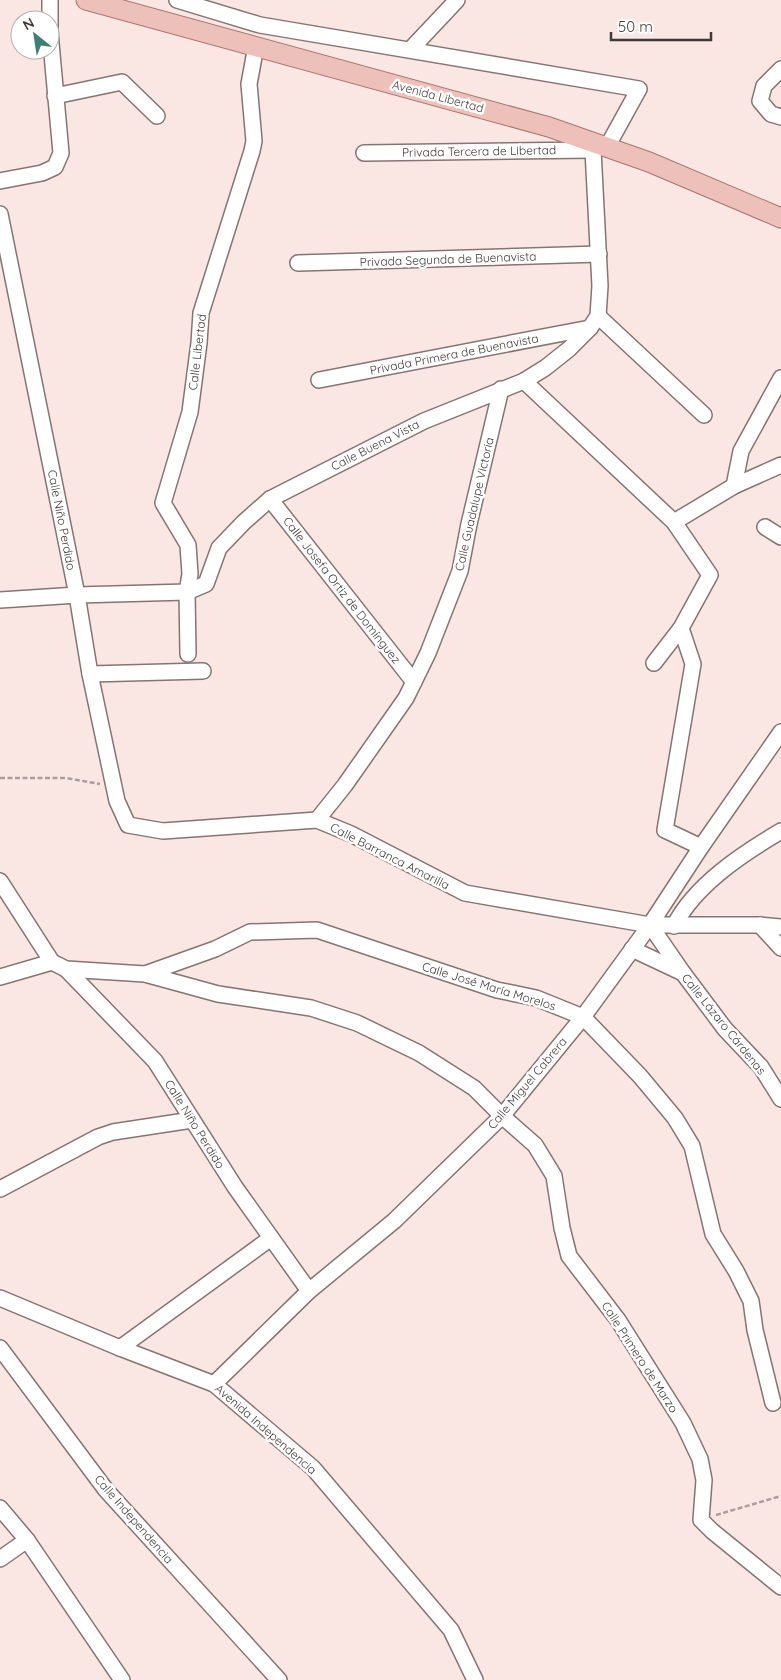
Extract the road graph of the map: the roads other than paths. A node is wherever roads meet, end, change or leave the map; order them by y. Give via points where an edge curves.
1 (50, 0) edge
2 (86, 0) edge
3 (177, 0) edge
4 (457, 0) edge
5 (256, 46) junction
6 (410, 50) junction
7 (781, 69) edge
8 (56, 96) junction
9 (157, 116) dead end
10 (781, 116) edge
11 (599, 147) junction
12 (364, 153) dead end
13 (0, 181) edge
14 (0, 214) edge
15 (781, 218) edge
16 (599, 254) junction
17 (298, 263) dead end
18 (594, 322) junction
19 (781, 378) edge
20 (319, 380) dead end
21 (524, 381) junction
22 (501, 389) junction
23 (704, 414) dead end
24 (781, 465) edge
25 (734, 486) junction
26 (270, 499) junction
27 (674, 522) junction
28 (765, 526) dead end
29 (781, 537) edge
30 (187, 592) junction
31 (76, 594) junction
32 (0, 600) edge
33 (681, 628) junction
34 (188, 654) dead end
35 (654, 663) dead end
36 (203, 671) dead end
37 (90, 674) junction
38 (414, 682) junction
39 (781, 732) edge
40 (317, 820) junction
41 (128, 825) joint
42 (781, 831) edge
43 (700, 847) junction
44 (0, 881) edge
45 (650, 925) junction
46 (760, 925) junction
47 (674, 926) junction
48 (781, 927) edge
49 (781, 948) edge
50 (632, 949) junction
51 (52, 962) junction
52 (66, 969) junction
53 (683, 973) junction
54 (145, 974) junction
55 (0, 977) edge
56 (583, 1017) junction
57 (781, 1099) edge
58 (502, 1116) junction
59 (192, 1120) junction
60 (0, 1189) edge
61 (271, 1238) junction
62 (309, 1291) junction
63 (0, 1298) edge
64 (0, 1348) edge
65 (120, 1348) junction
66 (214, 1384) junction
67 (773, 1403) dead end
68 (0, 1508) edge
69 (26, 1540) junction
70 (0, 1559) edge
71 (781, 1587) edge
72 (122, 1680) edge
73 (279, 1680) edge
74 (476, 1680) edge

1 - 8 street
2 - 5 main road, Avenida Libertad
3 - 6 street via 260,25
4 - 6 street
5 - 11 main road, Avenida Libertad via 549,127
5 - 30 street, Calle Libertad via 249,84 252,152 201,313 190,412 163,503 188,545 190,574
6 - 11 street via 640,89
7 - 10 street via 764,86 760,101 771,114
8 - 9 street via 122,82
8 - 13 street via 61,153 55,167 42,173
11 - 12 street, Privada Tercera de Libertad
11 - 15 main road, Avenida Libertad via 649,162
11 - 16 street
14 - 31 street, Calle Niño Perdido
16 - 17 street, Privada Segunda de Buenavista
16 - 18 street via 600,286
18 - 20 street, Privada Primera de Buenavista
18 - 21 street, Calle Buena Vista via 570,349
18 - 23 street
19 - 25 street via 741,451
21 - 22 street, Calle Buena Vista
21 - 27 street
22 - 26 street, Calle Buena Vista via 424,421
22 - 38 street, Calle Guadalupe Victoria via 460,571
24 - 25 street
25 - 27 street
26 - 30 street, Calle Buena Vista via 219,548 206,584
26 - 38 street, Calle Josefa Ortiz de Domínguez
27 - 33 street via 710,574
28 - 29 street
30 - 31 street, Calle Buena Vista
30 - 34 street, Calle Libertad
31 - 32 street, Calle Buena Vista
31 - 37 street, Calle Niño Perdido
33 - 35 street
33 - 43 street via 693,664 665,830
36 - 37 street
37 - 41 street, Calle Niño Perdido via 117,801
38 - 40 street, Calle Guadalupe Victoria via 401,706
39 - 43 street, Calle Miguel Cabrera
40 - 41 street, Calle Barranca Amarilla via 162,831
40 - 45 street, Calle Barranca Amarilla via 465,893
42 - 47 street via 711,879 681,912
43 - 45 street, Calle Miguel Cabrera
44 - 51 street
45 - 47 street, Calle Barranca Amarilla
45 - 50 street, Calle Miguel Cabrera
45 - 53 street, Calle Lázaro Cárdenas
46 - 47 street, Calle Barranca Amarilla
46 - 48 street, Calle Barranca Amarilla
46 - 49 street
50 - 53 street
50 - 56 street, Calle Miguel Cabrera
51 - 52 street
51 - 55 street
52 - 54 street
52 - 59 street, Calle Niño Perdido via 155,1061
53 - 57 street, Calle Lázaro Cárdenas via 725,1029 761,1067
54 - 56 street, Calle José María Morelos via 215,949 250,932 317,930 497,990 536,998
54 - 58 street, Calle Primero de Marzo via 218,994 311,1008 357,1023 419,1053 474,1088
56 - 58 street, Calle Miguel Cabrera
56 - 67 street, Calle José María Morelos via 640,1076 675,1118 692,1146 713,1234 751,1301
58 - 62 street, Calle Miguel Cabrera via 394,1221
58 - 71 street, Calle Primero de Marzo via 535,1145 554,1176 569,1256 618,1320 683,1423 700,1459 704,1480 701,1520
59 - 60 street via 98,1137
59 - 61 street, Calle Niño Perdido
61 - 62 street, Calle Niño Perdido
61 - 65 street
62 - 66 street, Calle Miguel Cabrera
63 - 65 street, Avenida Independencia
64 - 73 street, Calle Independencia via 106,1490
65 - 66 street, Avenida Independencia
66 - 74 street, Avenida Independencia via 312,1468 451,1630
68 - 69 street
69 - 70 street
69 - 72 street

